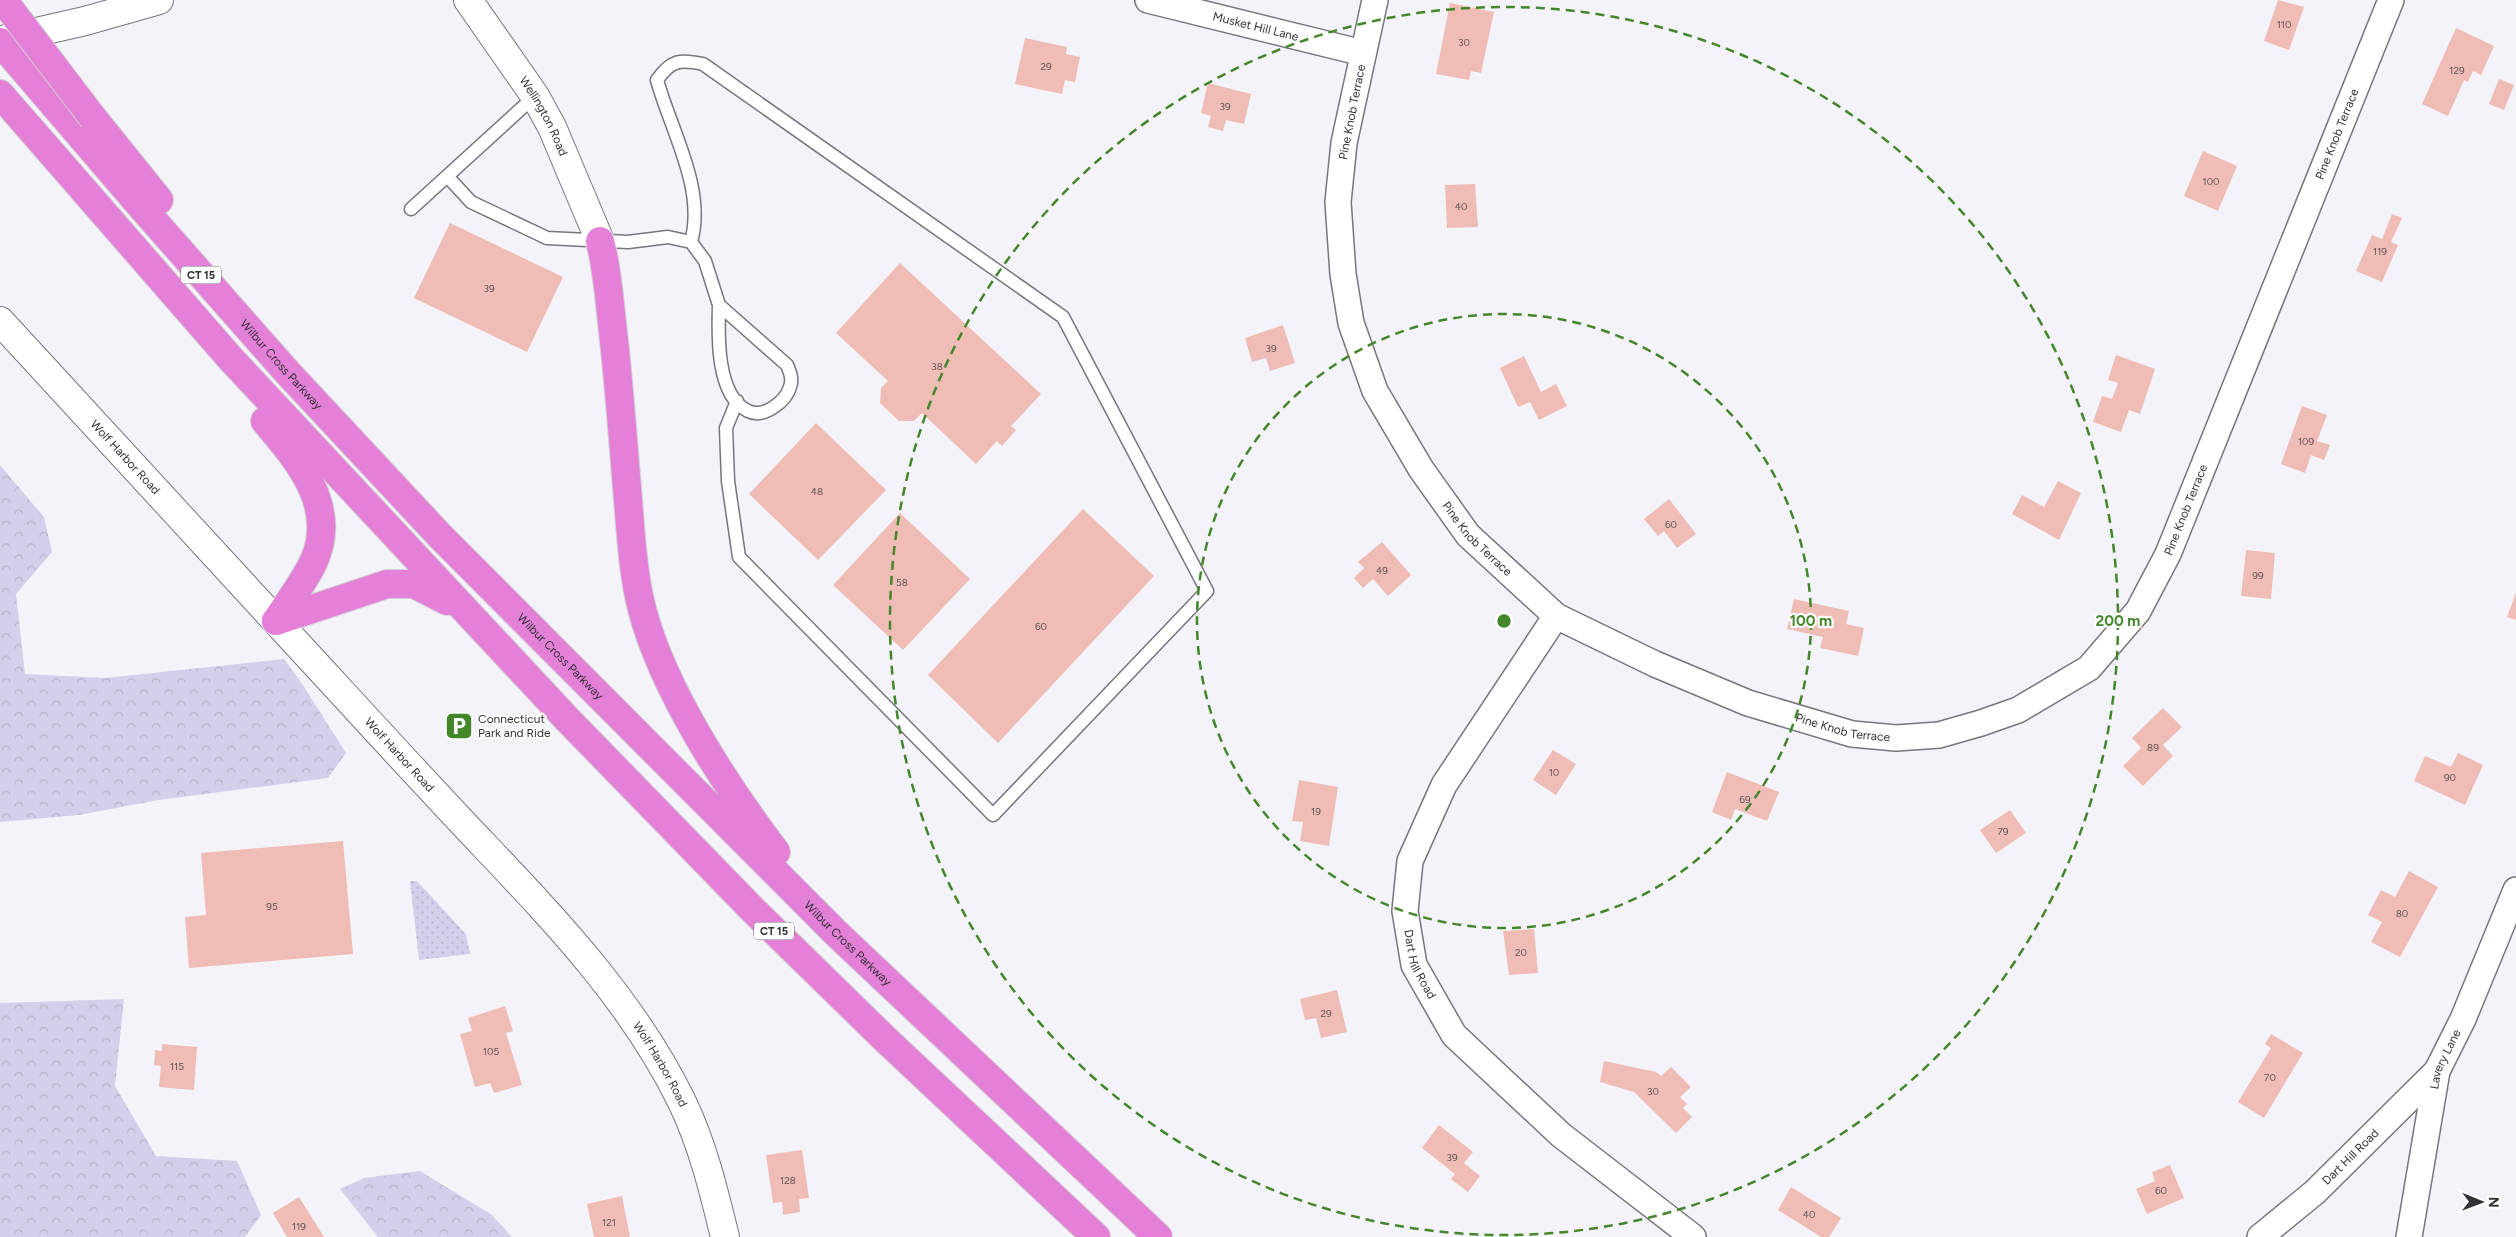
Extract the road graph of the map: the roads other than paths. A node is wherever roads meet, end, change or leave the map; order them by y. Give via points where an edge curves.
1 (3, 0) edge
2 (158, 0) edge
3 (468, 0) edge
4 (1148, 0) edge
5 (1376, 0) edge
6 (2391, 0) edge
7 (0, 41) edge
8 (1363, 53) junction
9 (0, 94) edge
10 (535, 96) junction
11 (447, 176) junction
12 (411, 209) dead end
13 (600, 241) junction
14 (691, 242) junction
15 (719, 305) junction
16 (0, 320) edge
17 (230, 358) junction
18 (737, 401) junction
19 (338, 427) junction
20 (466, 612) junction
21 (1556, 616) junction
22 (276, 621) junction
23 (2516, 890) edge
24 (837, 934) junction
25 (2437, 1071) junction
26 (725, 1237) edge
27 (1096, 1237) edge
28 (1158, 1237) edge
29 (1693, 1237) edge
30 (2260, 1237) edge
31 (2409, 1237) edge

1 - 19 highway, bridge
2 - 7 main road
3 - 10 main road, Wellington Road
4 - 8 street, Musket Hill Lane
5 - 8 street, Pine Knob Terrace
6 - 21 street, Pine Knob Terrace via 2168,554 2138,611 2089,668 2018,710 1939,735 1896,738 1852,734 1748,703 1655,664
7 - 19 highway, Wilbur Cross Parkway / CT 15
8 - 21 street, Pine Knob Terrace via 1344,143 1338,202 1343,274 1351,323 1375,391 1421,469 1468,535
9 - 17 highway, CT 15
10 - 11 lane
10 - 13 main road, Wellington Road via 567,161
11 - 12 lane
11 - 13 lane via 471,202 547,238
13 - 14 lane via 628,242 668,237
13 - 24 highway via 606,262 615,343 637,584 650,634 693,725 732,790
14 - 15 lane via 705,260
14 - 18 lane via 695,228 695,204 686,166 657,80 667,66 685,60 703,64 1063,317 1207,591 993,815 738,557 728,481 726,428
15 - 18 lane via 717,340 724,378
15 - 18 lane via 787,365 792,375 790,388 774,408 761,413 749,412
16 - 22 main road, Wolf Harbor Road
17 - 20 highway, CT 15
17 - 22 highway via 256,410 301,467 318,500 321,516 319,546 313,562
19 - 24 highway, Wilbur Cross Parkway / CT 15 via 486,583
20 - 22 highway via 428,589 401,582 373,587
20 - 27 highway, CT 15 via 753,910
21 - 29 street, Dart Hill Road via 1444,785 1410,862 1405,911 1414,965 1454,1034 1561,1135
22 - 26 main road, Wolf Harbor Road via 598,971 658,1058 684,1106 710,1178
23 - 25 street, Lavery Lane via 2463,1019
24 - 28 highway, Wilbur Cross Parkway / CT 15
25 - 30 street, Dart Hill Road via 2316,1192
25 - 31 street, Lavery Lane

